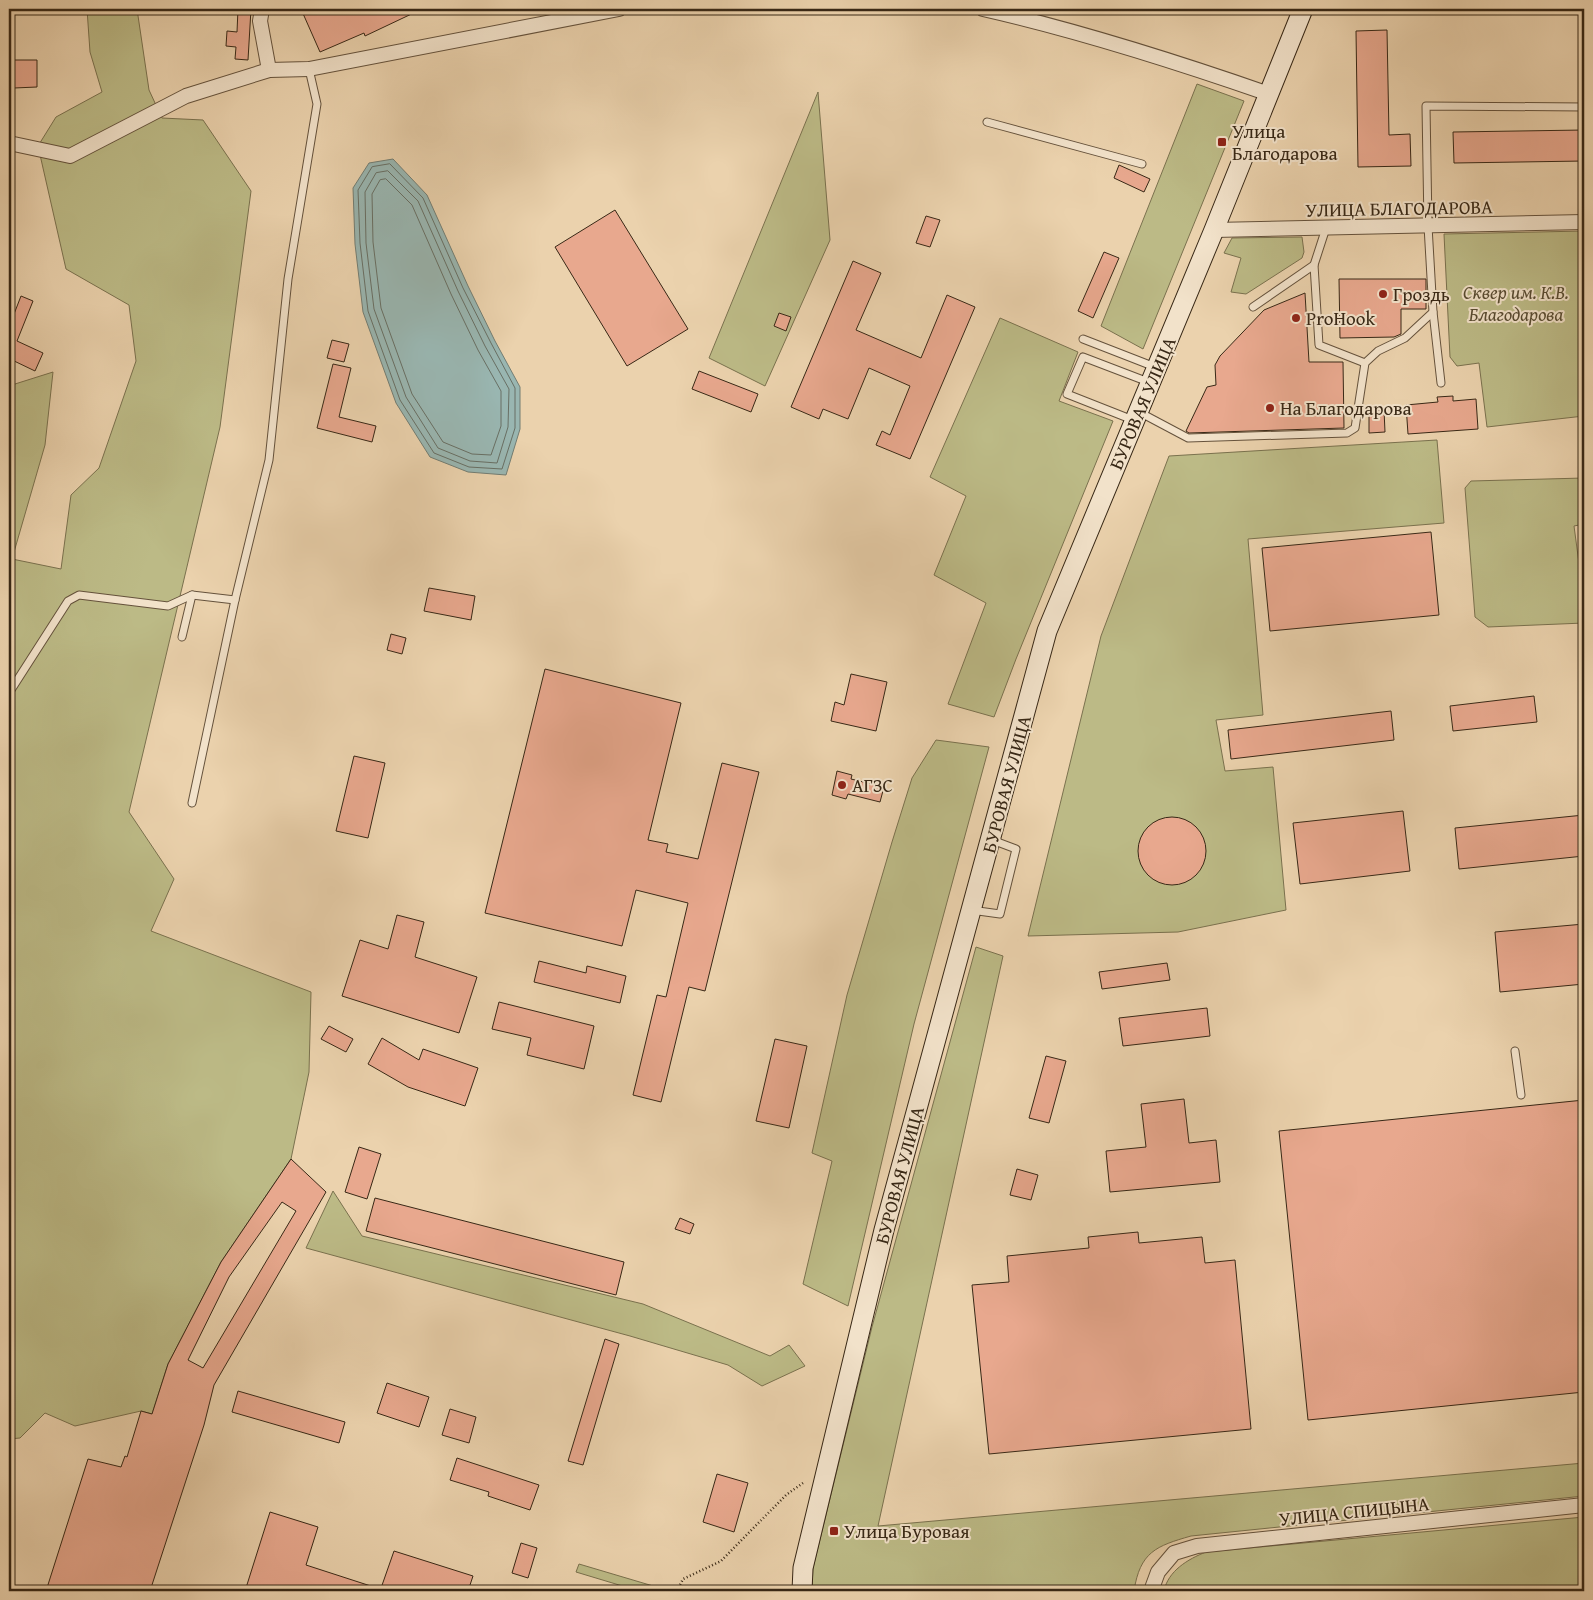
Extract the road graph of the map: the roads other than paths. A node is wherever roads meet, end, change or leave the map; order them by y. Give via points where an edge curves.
1 (262, 9) edge
2 (619, 9) edge
3 (983, 9) edge
4 (1303, 9) edge
5 (309, 69) junction
6 (269, 70) junction
7 (1269, 94) junction
8 (1584, 107) edge
9 (987, 122) dead end
10 (9, 143) edge
11 (1142, 164) dead end
12 (1584, 222) edge
13 (1428, 226) junction
14 (1326, 228) junction
15 (1214, 230) junction
16 (1314, 264) junction
17 (1253, 307) dead end
18 (1433, 312) junction
19 (1083, 339) dead end
20 (1365, 364) junction
21 (1154, 375) junction
22 (1441, 383) dead end
23 (1137, 417) junction
24 (192, 595) junction
25 (235, 600) junction
26 (182, 637) dead end
27 (9, 693) edge
28 (192, 803) dead end
29 (990, 840) junction
30 (971, 910) junction
31 (1515, 1051) dead end
32 (1521, 1095) dead end
33 (1584, 1505) edge
34 (802, 1590) edge
35 (1151, 1591) edge

1 - 6 street via 260,21
2 - 5 street
3 - 7 street via 1174,61
4 - 7 main road, БУРОВАЯ УЛИЦА
5 - 6 street
5 - 25 lane via 317,104 288,279 269,460
6 - 10 street via 186,96 70,156
7 - 15 main road, БУРОВАЯ УЛИЦА
8 - 13 lane via 1426,106
9 - 11 lane
12 - 13 street, УЛИЦА БЛАГОДАРОВА
13 - 14 street, УЛИЦА БЛАГОДАРОВА
13 - 18 lane
14 - 15 street, УЛИЦА БЛАГОДАРОВА
14 - 16 lane
15 - 21 main road, БУРОВАЯ УЛИЦА
16 - 17 lane
16 - 20 lane via 1320,344
18 - 20 lane via 1405,338 1378,351
18 - 22 lane
19 - 21 lane
20 - 23 lane via 1355,428 1347,433 1188,438
21 - 23 main road, БУРОВАЯ УЛИЦА
21 - 23 lane via 1083,357 1067,394
23 - 29 main road, БУРОВАЯ УЛИЦА via 1048,631
24 - 25 lane
24 - 26 lane
24 - 27 lane via 168,606 79,595 68,601
25 - 28 lane
29 - 30 main road, БУРОВАЯ УЛИЦА
29 - 30 lane via 1016,848 1000,914
30 - 34 main road, БУРОВАЯ УЛИЦА via 884,1230 803,1568
31 - 32 lane
33 - 35 street, УЛИЦА СПИЦЫНА via 1197,1546 1174,1553 1158,1572

